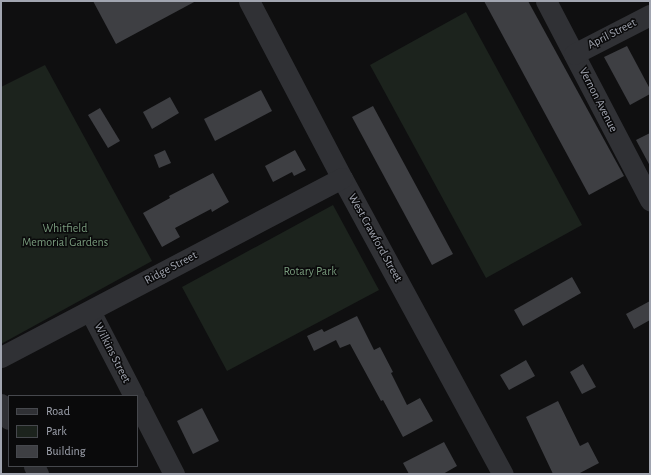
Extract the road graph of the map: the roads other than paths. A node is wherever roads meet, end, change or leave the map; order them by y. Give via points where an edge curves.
1 (249, 1) edge
2 (546, 1) edge
3 (650, 15) edge
4 (574, 54) junction
5 (342, 178) junction
6 (650, 200) edge
7 (90, 311) junction
8 (1, 357) edge
9 (133, 395) edge
10 (1, 404) edge
11 (138, 404) edge
12 (8, 417) edge
13 (174, 474) edge
14 (503, 474) edge

1 - 5 street, West Crawford Street
2 - 4 street, Vernon Avenue
3 - 4 street, April Street
4 - 6 street, Vernon Avenue
5 - 7 street, Ridge Street
5 - 14 street, West Crawford Street
7 - 8 street, Ridge Street
7 - 9 street, Wilkins Street
10 - 12 street
11 - 13 street

